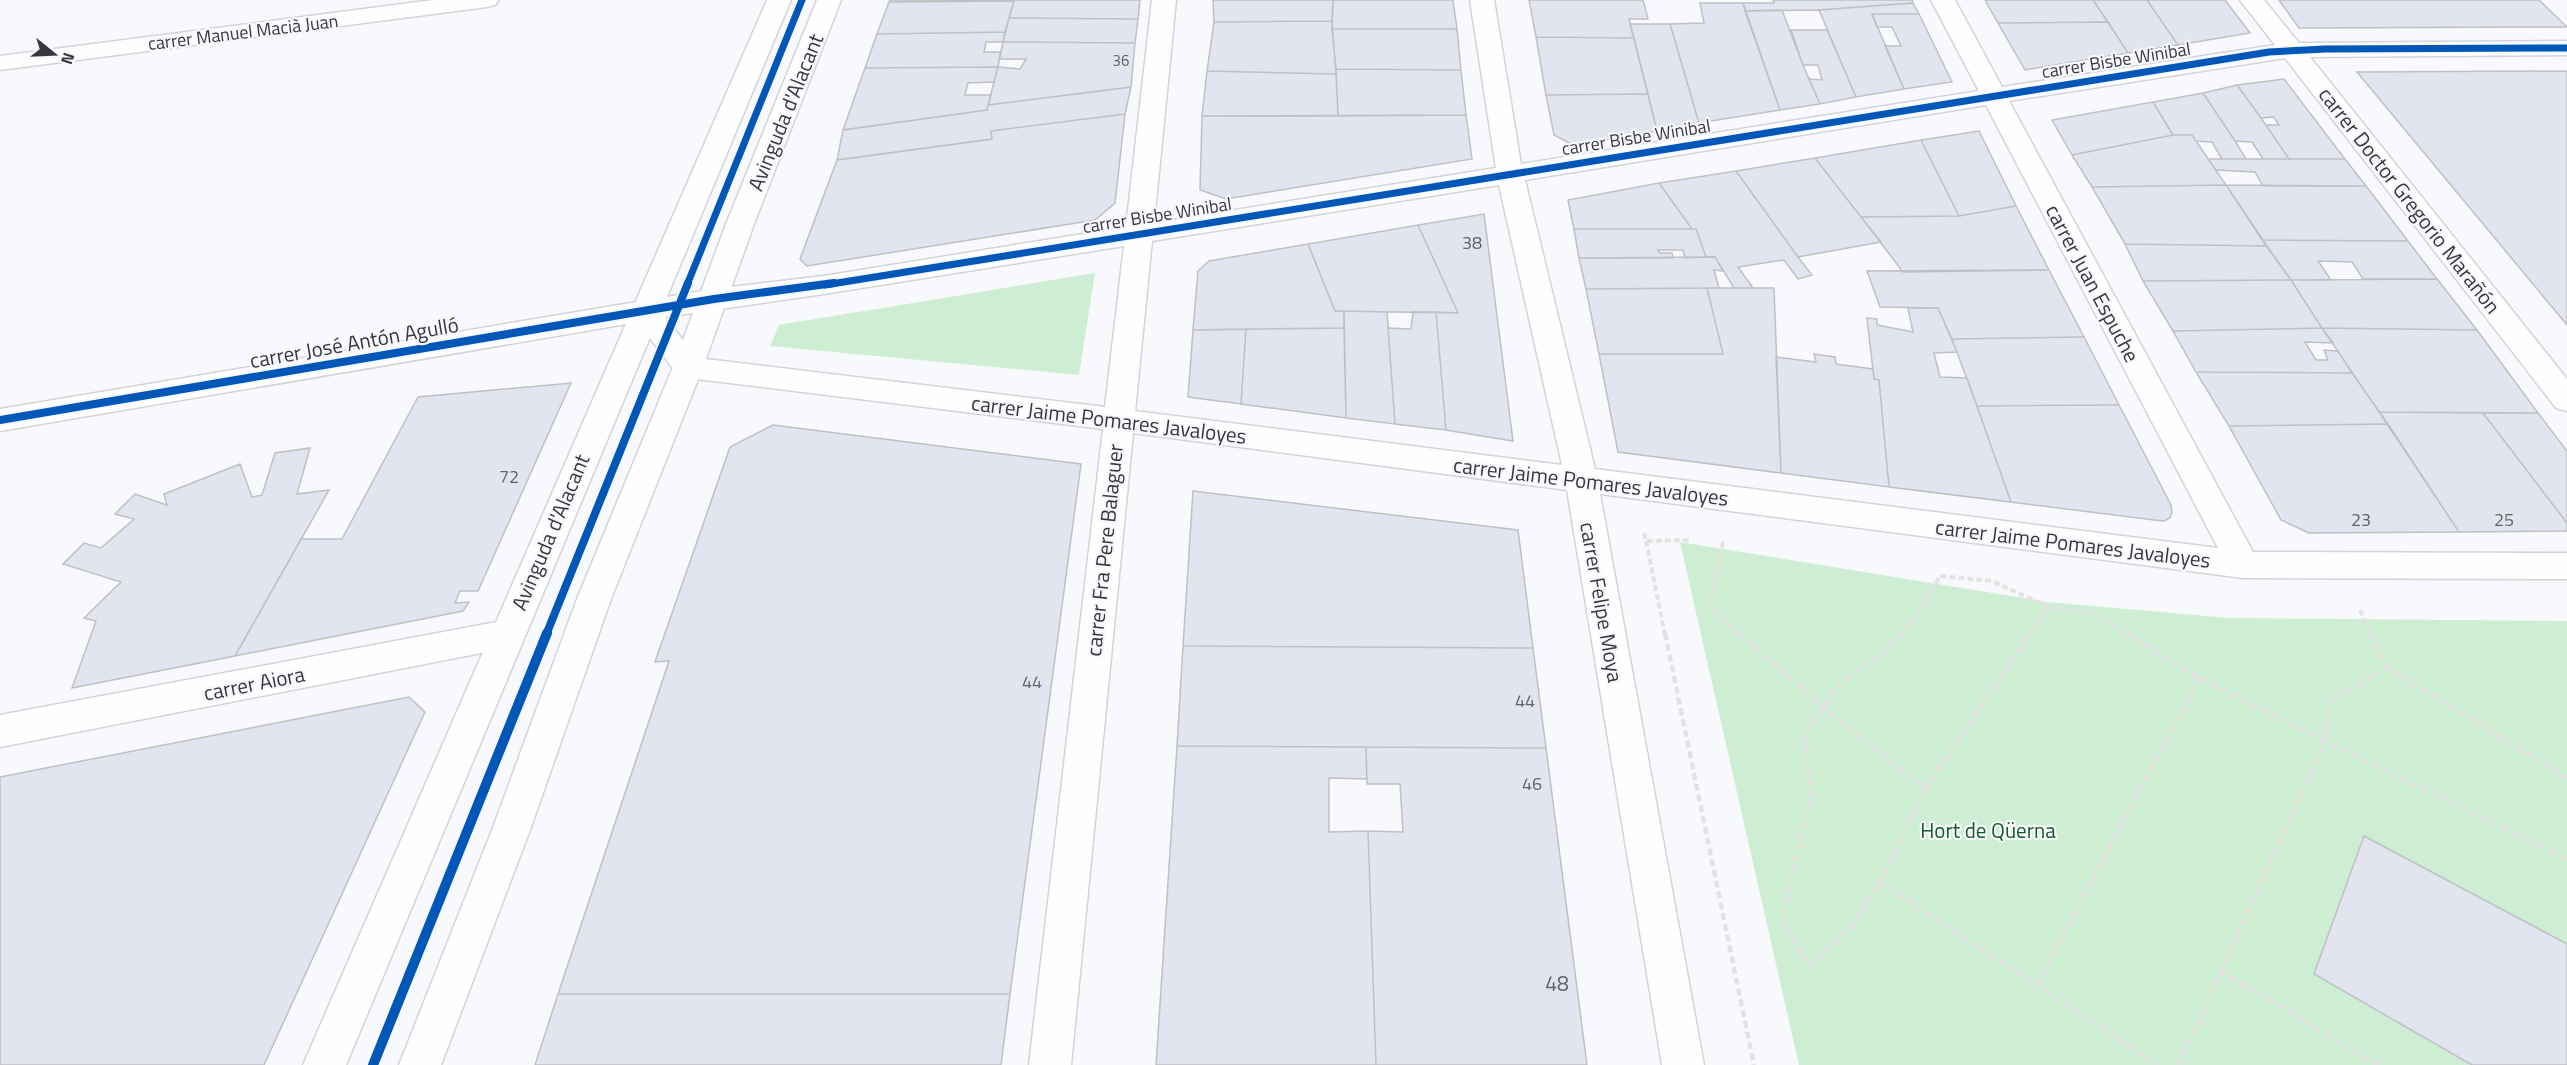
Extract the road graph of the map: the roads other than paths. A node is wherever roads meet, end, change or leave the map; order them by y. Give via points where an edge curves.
1 (487, 0) edge
2 (829, 0) edge
3 (1164, 0) edge
4 (1482, 0) edge
5 (1942, 0) edge
6 (2253, 0) edge
7 (772, 3) edge
8 (2567, 48) edge
9 (2290, 51) junction
10 (0, 63) edge
11 (1994, 96) junction
12 (1510, 174) junction
13 (1138, 234) junction
14 (714, 299) junction
15 (645, 311) junction
16 (688, 367) junction
17 (2567, 400) edge
18 (0, 420) edge
19 (1118, 420) junction
20 (1595, 481) junction
21 (2243, 566) junction
22 (2567, 566) edge
23 (507, 634) junction
24 (0, 731) edge
25 (324, 1065) edge
26 (420, 1065) edge
27 (1050, 1065) edge
28 (1683, 1065) edge

1 - 10 street, carrer Manuel Macià Juan
2 - 14 street, Avinguda d'Alacant
3 - 13 street, carrer Fra Pere Balaguer
4 - 12 street, carrer Felipe Moya
5 - 11 street, carrer Juan Espuche
6 - 9 street, carrer Doctor Gregorio Marañón
7 - 15 street, Avinguda d'Alacant
8 - 9 street, carrer Bisbe Winibal
9 - 11 street, carrer Bisbe Winibal
9 - 17 street, carrer Doctor Gregorio Marañón
11 - 12 street, carrer Bisbe Winibal
11 - 21 street, carrer Juan Espuche
12 - 13 street, carrer Bisbe Winibal
12 - 20 street, carrer Felipe Moya
13 - 14 street, carrer Bisbe Winibal
13 - 19 street, carrer Fra Pere Balaguer
14 - 15 street, carrer José Antón Agulló
14 - 16 street, Avinguda d'Alacant
15 - 16 street
15 - 18 street, carrer José Antón Agulló
15 - 23 street, Avinguda d'Alacant
16 - 19 street, carrer Jaime Pomares Javaloyes
16 - 26 street, Avinguda d'Alacant via 594,599 511,830
19 - 20 street, carrer Jaime Pomares Javaloyes
19 - 27 street, carrer Fra Pere Balaguer
20 - 21 street, carrer Jaime Pomares Javaloyes
20 - 28 street, carrer Felipe Moya
21 - 22 street, carrer Jaime Pomares Javaloyes
23 - 24 street, carrer Aiora
23 - 25 street, Avinguda d'Alacant

